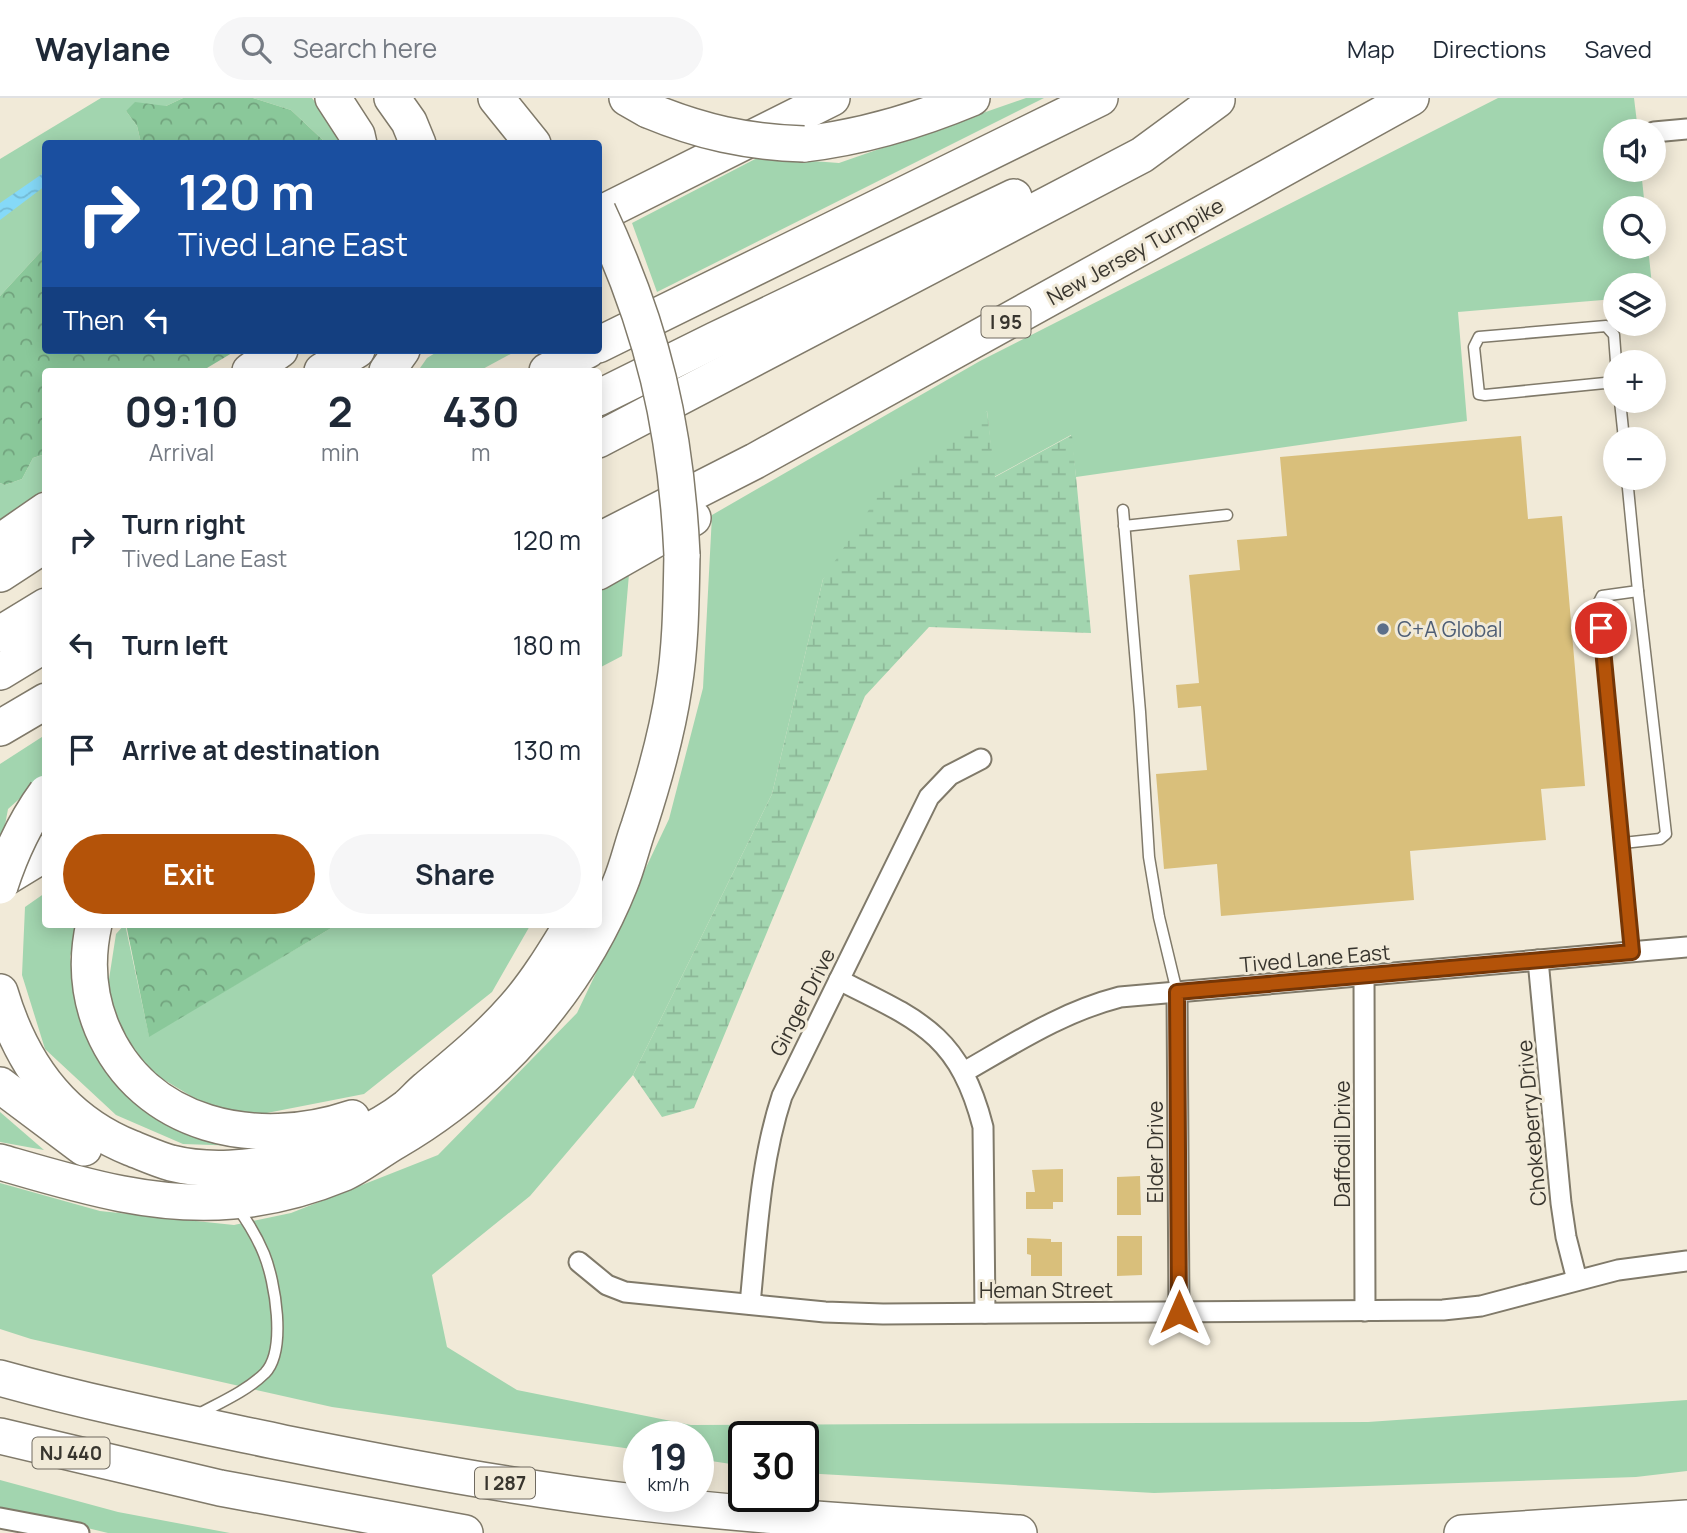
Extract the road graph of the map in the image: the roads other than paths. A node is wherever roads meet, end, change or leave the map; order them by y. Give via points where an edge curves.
1 (333, 98) edge
2 (392, 98) edge
3 (496, 98) edge
4 (524, 98) edge
5 (832, 98) edge
6 (972, 98) edge
7 (1100, 98) edge
8 (1411, 98) edge
9 (1219, 99) edge
10 (637, 104) edge
11 (1687, 129) edge
12 (1666, 131) edge
13 (358, 140) edge
14 (416, 140) edge
15 (530, 140) edge
16 (555, 140) edge
17 (602, 211) edge
18 (602, 221) edge
19 (602, 270) edge
20 (602, 343) edge
21 (1615, 350) edge
22 (274, 354) edge
23 (350, 354) edge
24 (580, 354) edge
25 (254, 368) edge
26 (327, 368) edge
27 (553, 368) edge
28 (1603, 383) edge
29 (602, 396) edge
30 (846, 411) junction
31 (602, 438) edge
32 (1628, 490) edge
33 (1123, 510) dead end
34 (42, 513) edge
35 (1227, 515) dead end
36 (1124, 526) junction
37 (602, 539) edge
38 (0, 542) edge
39 (42, 547) edge
40 (672, 561) junction
41 (602, 570) edge
42 (0, 574) edge
43 (1638, 591) junction
44 (42, 608) edge
45 (0, 634) edge
46 (42, 647) edge
47 (0, 672) edge
48 (42, 703) edge
49 (0, 728) edge
50 (981, 759) dead end
51 (42, 799) edge
52 (1623, 843) junction
53 (42, 855) edge
54 (602, 863) edge
55 (0, 881) edge
56 (0, 886) edge
57 (602, 923) edge
58 (93, 928) edge
59 (570, 928) edge
60 (599, 928) edge
61 (1687, 947) edge
62 (1632, 952) junction
63 (1538, 960) junction
64 (1364, 976) junction
65 (839, 980) junction
66 (0, 992) edge
67 (1177, 992) junction
68 (964, 1072) junction
69 (0, 1085) edge
70 (427, 1089) junction
71 (366, 1158) junction
72 (0, 1162) edge
73 (233, 1201) junction
74 (1687, 1261) edge
75 (579, 1262) dead end
76 (1577, 1280) junction
77 (750, 1304) junction
78 (1365, 1311) junction
79 (1179, 1312) junction
80 (985, 1313) junction
81 (0, 1378) edge
82 (183, 1422) junction
83 (0, 1436) edge
84 (0, 1518) edge
85 (1687, 1518) edge
86 (79, 1533) edge
87 (465, 1533) edge
88 (1019, 1533) edge
89 (1462, 1533) edge

1 - 13 highway
2 - 14 highway
3 - 15 highway
4 - 16 highway
5 - 17 highway
6 - 10 highway, bridge via 889,129 804,144 725,136
7 - 20 highway
8 - 30 highway, New Jersey Turnpike / I 95
9 - 29 highway
9 - 31 highway via 1142,155
11 - 12 street
18 - 40 highway, bridge via 637,302 666,406 675,456
19 - 40 highway via 622,321 646,410
21 - 28 lane via 1614,335 1606,326 1479,337 1474,346 1479,394
22 - 25 highway
23 - 26 highway
24 - 27 highway
30 - 37 highway, New Jersey Turnpike / I 95
30 - 41 highway via 793,460
32 - 43 lane
33 - 36 lane
34 - 38 highway
35 - 36 lane
36 - 67 lane via 1149,857
39 - 42 highway
40 - 54 highway via 645,736
40 - 57 highway via 680,625 664,741 620,883
43 - 52 lane via 1602,596 1598,604
43 - 52 lane via 1666,834 1660,839
44 - 45 highway
46 - 47 highway
48 - 49 highway
50 - 65 street, Ginger Drive via 950,775 929,797
51 - 56 highway, bridge via 10,853
52 - 62 lane
53 - 55 highway
58 - 70 highway via 89,978 95,1010 109,1043 151,1094 181,1113 215,1125 288,1133 329,1125
59 - 70 highway via 517,1006 474,1051
60 - 71 highway via 542,1015 503,1058 447,1106
61 - 62 street, Tived Lane East
62 - 63 street, Tived Lane East
63 - 64 street, Tived Lane East
63 - 76 street, Chokeberry Drive via 1561,1203
64 - 67 street, Tived Lane East
64 - 78 street, Daffodil Drive
65 - 68 street via 926,1028
65 - 77 street, Ginger Drive via 782,1096 770,1134
66 - 70 highway via 26,1058 50,1090 115,1142 172,1163 226,1169 297,1158 372,1128
67 - 68 street, Tived Lane East via 1120,997 1088,1006 1058,1018
67 - 79 street, Elder Drive
68 - 80 street via 983,1127
69 - 71 highway via 87,1150 168,1181 226,1187 264,1185
71 - 73 highway via 347,1172 307,1186
72 - 73 highway via 99,1190 187,1202
73 - 82 lane via 265,1256 279,1342 266,1372
74 - 76 street, Heman Street
75 - 77 street, Heman Street via 607,1285 625,1292
76 - 78 street, Heman Street via 1481,1306
77 - 80 street, Heman Street via 837,1312
78 - 79 street, Heman Street
79 - 80 street, Heman Street
81 - 82 highway, I 287
82 - 88 highway, I 287 via 397,1465 631,1501 789,1518
83 - 87 highway, NJ 440 via 298,1504
84 - 86 street
85 - 89 highway

